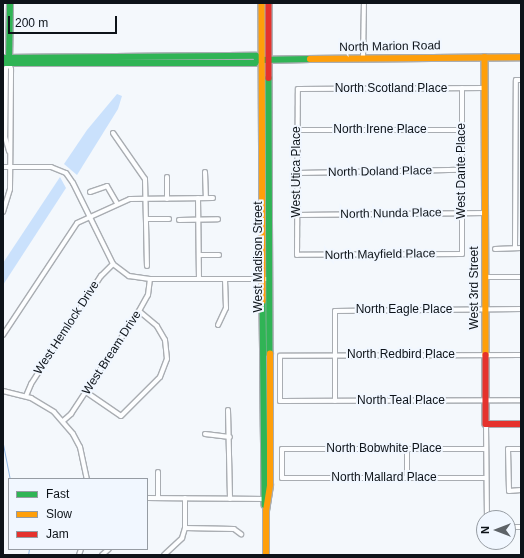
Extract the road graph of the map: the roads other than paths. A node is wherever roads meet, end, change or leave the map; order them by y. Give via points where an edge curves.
1 (10, 3) edge
2 (262, 3) edge
3 (269, 3) edge
4 (364, 3) edge
5 (485, 57) junction
6 (521, 57) edge
7 (363, 58) junction
8 (263, 60) junction
9 (6, 61) edge
10 (521, 80) edge
11 (462, 88) junction
12 (485, 88) junction
13 (298, 89) joint
14 (298, 130) junction
15 (462, 130) junction
16 (113, 133) dead end
17 (4, 137) edge
18 (9, 154) junction
19 (3, 167) edge
20 (10, 168) junction
21 (462, 170) junction
22 (205, 172) dead end
23 (298, 173) junction
24 (167, 177) dead end
25 (90, 192) dead end
26 (198, 198) junction
27 (206, 198) junction
28 (213, 198) dead end
29 (147, 199) junction
30 (167, 199) junction
31 (117, 203) junction
32 (3, 212) edge
33 (462, 213) junction
34 (486, 213) junction
35 (297, 214) junction
36 (89, 216) junction
37 (169, 219) dead end
38 (199, 219) junction
39 (218, 219) dead end
40 (147, 220) junction
41 (179, 220) dead end
42 (515, 248) junction
43 (521, 248) edge
44 (495, 249) dead end
45 (462, 254) joint
46 (199, 255) junction
47 (219, 255) dead end
48 (297, 255) joint
49 (113, 264) junction
50 (147, 266) dead end
51 (486, 277) junction
52 (521, 277) edge
53 (150, 279) junction
54 (199, 279) junction
55 (225, 279) junction
56 (262, 279) junction
57 (270, 279) junction
58 (486, 309) junction
59 (521, 309) edge
60 (139, 311) junction
61 (218, 325) dead end
62 (3, 335) edge
63 (521, 354) edge
64 (335, 355) junction
65 (486, 355) junction
66 (3, 391) edge
67 (86, 392) junction
68 (26, 396) junction
69 (486, 400) junction
70 (521, 400) edge
71 (280, 401) joint
72 (335, 401) junction
73 (228, 410) dead end
74 (63, 421) junction
75 (486, 424) junction
76 (521, 424) edge
77 (205, 434) dead end
78 (230, 437) junction
79 (407, 449) junction
80 (486, 449) junction
81 (521, 449) edge
82 (158, 472) dead end
83 (87, 478) edge
84 (282, 478) joint
85 (407, 478) junction
86 (486, 478) junction
87 (521, 490) edge
88 (148, 498) edge
89 (158, 498) junction
90 (185, 498) junction
91 (230, 499) junction
92 (266, 499) junction
93 (486, 510) edge
94 (185, 528) junction
95 (241, 534) dead end
96 (164, 555) edge
97 (266, 555) edge

1 - 9 street
2 - 8 street, West Madison Street
3 - 8 street, West Madison Street
4 - 7 street
5 - 6 street, North Marion Road
5 - 7 street, North Marion Road
5 - 12 street, West 3rd Street
7 - 8 street, North Marion Road
8 - 9 street, North Marion Road via 256,56 248,56
8 - 56 street, West Madison Street
8 - 57 street, West Madison Street
9 - 17 street
9 - 18 street via 12,69
10 - 42 street via 516,80
11 - 12 street, North Scotland Place
11 - 13 street, North Scotland Place
11 - 15 street, West Dante Place
12 - 34 street, West 3rd Street
13 - 14 street, West Utica Place
14 - 15 street, North Irene Place
14 - 23 street, West Utica Place
15 - 21 street, West Dante Place
16 - 29 street via 144,175
17 - 18 street
18 - 20 street
19 - 20 street
20 - 32 street via 10,194
20 - 36 street via 51,168 63,171 71,179
21 - 23 street, North Doland Place
21 - 33 street, West Dante Place
22 - 27 street
23 - 35 street, West Utica Place
24 - 30 street
25 - 31 street via 107,186
26 - 27 street
26 - 30 street
26 - 38 street
27 - 28 street
29 - 30 street
29 - 31 street
29 - 40 street
31 - 36 street
33 - 34 street, North Nunda Place
33 - 35 street, North Nunda Place
33 - 45 street, West Dante Place
34 - 51 street, West 3rd Street
35 - 48 street, West Utica Place
36 - 49 street
36 - 62 street via 72,230
37 - 40 street
38 - 39 street
38 - 41 street
38 - 46 street
40 - 50 street
42 - 43 street
42 - 44 street
45 - 48 street, North Mayfield Place
46 - 47 street
46 - 54 street
49 - 53 street via 129,276
49 - 68 street, West Hemlock Drive via 101,276 31,384
51 - 52 street
51 - 58 street, West 3rd Street
53 - 54 street
53 - 60 street, West Bream Drive via 148,295
54 - 55 street
55 - 56 street
55 - 61 street via 226,308
56 - 57 street
56 - 92 street, West Madison Street
57 - 92 street, West Madison Street
58 - 59 street, North Eagle Place
58 - 64 street, North Eagle Place via 334,311
58 - 65 street, West 3rd Street
60 - 67 street, West Bream Drive
60 - 67 street via 157,326 165,340 167,359 160,377 121,416
63 - 65 street, North Redbird Place
64 - 65 street, North Redbird Place
64 - 71 street, North Redbird Place via 280,356
64 - 72 street
65 - 69 street, West 3rd Street
66 - 68 street
67 - 74 street, West Bream Drive via 72,414
68 - 74 street via 45,405
69 - 70 street, North Teal Place
69 - 72 street, North Teal Place
69 - 75 street, West 3rd Street
71 - 72 street, North Teal Place
73 - 78 street
74 - 83 street via 83,455
75 - 76 street
75 - 80 street, West 3rd Street
77 - 78 street
78 - 91 street
79 - 80 street, North Bobwhite Place
79 - 84 street, North Bobwhite Place via 282,449
79 - 85 street
80 - 86 street, West 3rd Street
81 - 87 street via 508,449 508,490
82 - 89 street
84 - 85 street, North Mallard Place
85 - 86 street, North Mallard Place
86 - 93 street, West 3rd Street
88 - 89 street
89 - 90 street
90 - 91 street
90 - 94 street
91 - 92 street
92 - 97 street, West Madison Street
94 - 95 street via 234,529
94 - 96 street via 182,538

